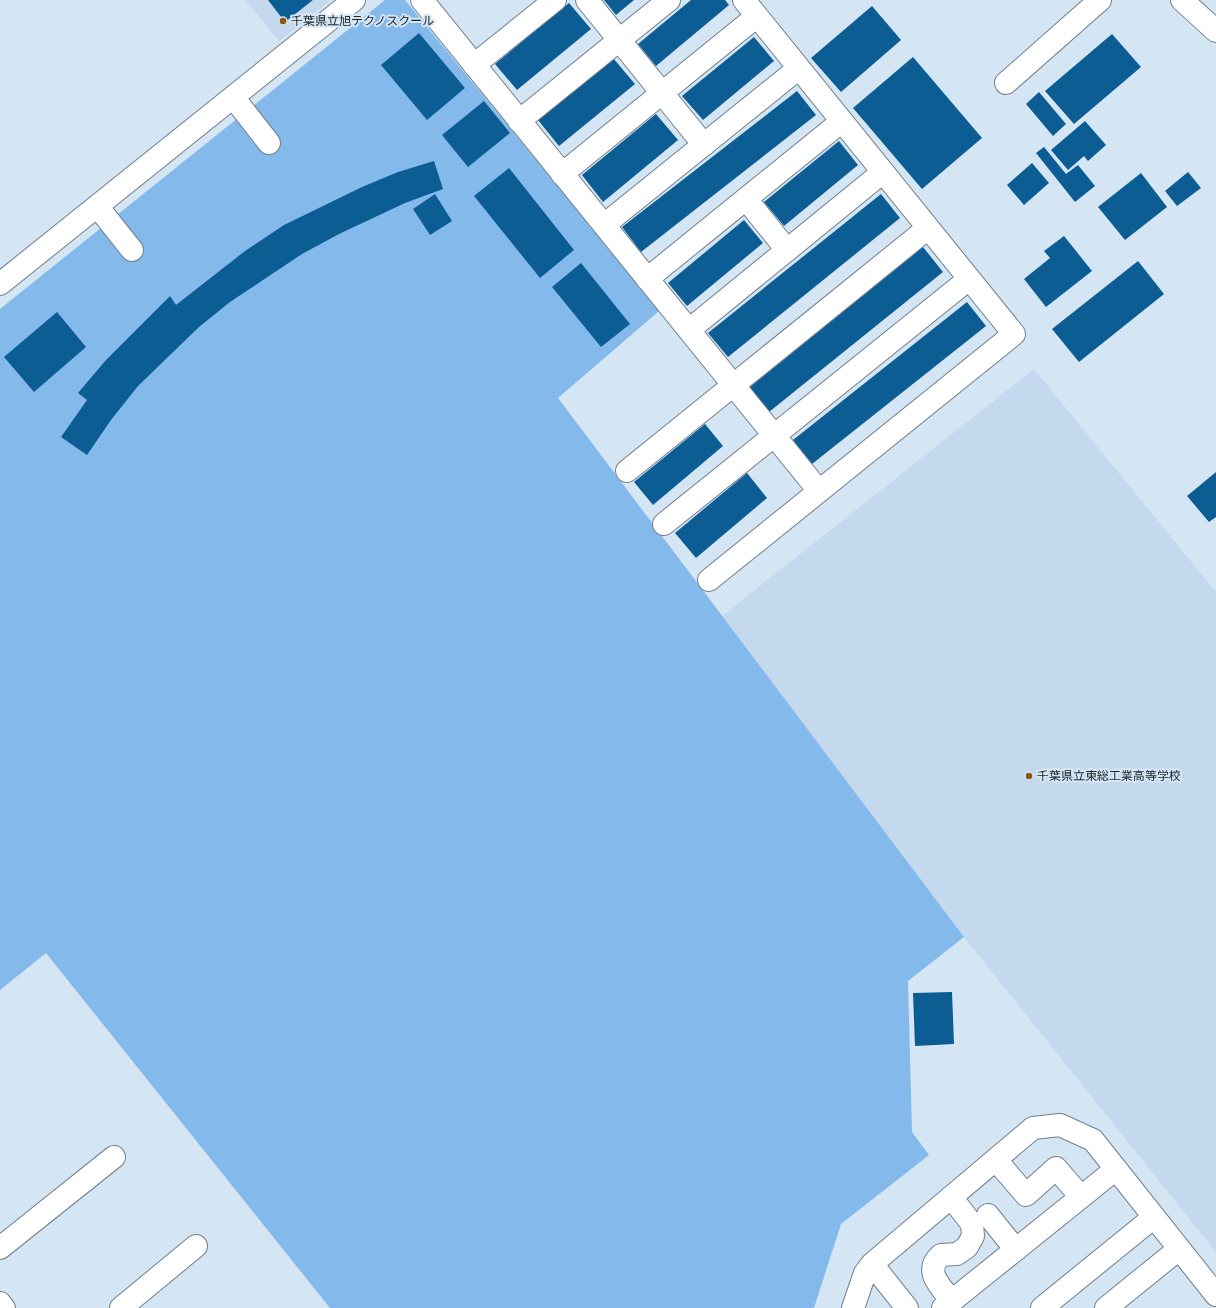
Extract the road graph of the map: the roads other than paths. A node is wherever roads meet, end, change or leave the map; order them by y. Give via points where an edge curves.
1 (354, 0) edge
2 (422, 0) edge
3 (555, 0) edge
4 (587, 0) edge
5 (669, 0) edge
6 (1100, 0) edge
7 (1182, 0) edge
8 (751, 8) edge
9 (1216, 31) edge
10 (619, 40) junction
11 (474, 65) junction
12 (799, 68) junction
13 (1006, 83) dead end
14 (662, 93) junction
15 (233, 97) junction
16 (520, 121) junction
17 (842, 121) junction
18 (269, 143) dead end
19 (704, 145) junction
20 (883, 172) junction
21 (562, 174) junction
22 (746, 199) junction
23 (97, 206) junction
24 (604, 225) junction
25 (928, 228) junction
26 (132, 250) dead end
27 (787, 250) junction
28 (647, 279) junction
29 (969, 279) junction
30 (0, 284) edge
31 (688, 330) junction
32 (733, 385) junction
33 (774, 436) junction
34 (627, 471) dead end
35 (819, 491) junction
36 (664, 524) dead end
37 (709, 580) dead end
38 (114, 1157) dead end
39 (996, 1160) junction
40 (1116, 1168) junction
41 (1081, 1197) junction
42 (951, 1198) junction
43 (988, 1215) dead end
44 (1154, 1217) junction
45 (196, 1246) dead end
46 (0, 1248) edge
47 (1179, 1249) junction
48 (1016, 1250) junction
49 (872, 1264) junction
50 (1216, 1295) edge
51 (0, 1302) edge
52 (947, 1304) edge
53 (4, 1308) edge
54 (121, 1308) edge
55 (853, 1308) edge
56 (907, 1308) edge
57 (1042, 1308) edge
58 (1106, 1308) edge

1 - 15 street
2 - 11 street
3 - 11 street
4 - 10 street
5 - 10 street
6 - 13 street
7 - 9 street
8 - 12 street
8 - 14 street
10 - 14 street
10 - 16 street
11 - 16 street
12 - 17 street
12 - 19 street
14 - 19 street
14 - 21 street
15 - 18 street
15 - 23 street
16 - 21 street
17 - 20 street
17 - 22 street
19 - 24 street
20 - 25 street
20 - 27 street
21 - 24 street
22 - 27 street
22 - 28 street
23 - 26 street
23 - 30 street
24 - 28 street
25 - 29 street
25 - 32 street
27 - 31 street
28 - 31 street
29 - 33 street
29 - 35 street via 1014,334
31 - 32 street
32 - 33 street
32 - 34 street
33 - 35 street
33 - 36 street
35 - 37 street
38 - 46 street
39 - 40 street via 1034,1128 1060,1125 1093,1140
39 - 41 street via 1026,1195 1056,1168
39 - 42 street
40 - 41 street
40 - 44 street
41 - 48 street
42 - 49 street
42 - 52 street via 972,1224 973,1236 967,1247 957,1254 941,1255 934,1260 932,1270
43 - 48 street
44 - 47 street
44 - 57 street
45 - 54 street
47 - 50 street
47 - 58 street
48 - 52 street
49 - 55 street via 865,1274
49 - 56 street
51 - 53 street

